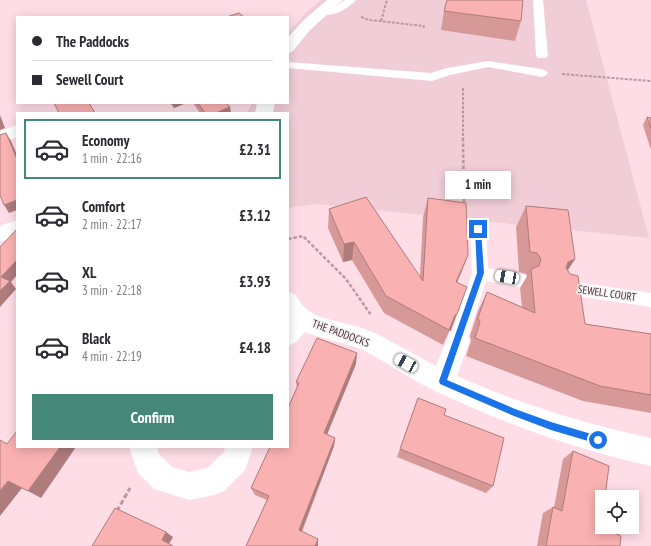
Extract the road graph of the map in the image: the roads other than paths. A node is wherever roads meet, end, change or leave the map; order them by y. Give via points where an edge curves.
1 (351, 0) edge
2 (538, 0) edge
3 (337, 5) edge
4 (289, 47) edge
5 (542, 56) dead end
6 (289, 65) edge
7 (542, 73) road end
8 (16, 131) edge
9 (0, 137) edge
10 (16, 228) edge
11 (478, 229) road end
12 (0, 234) edge
13 (480, 273) junction
14 (520, 280) dead end
15 (563, 287) edge
16 (651, 300) edge
17 (293, 318) edge
18 (458, 340) joint
19 (443, 381) junction
20 (239, 448) edge
21 (651, 452) edge
22 (145, 455) edge

1 - 3 lane
2 - 5 lane
3 - 4 street via 313,18
6 - 7 lane via 432,78 447,72 488,64
8 - 9 street
10 - 12 street
11 - 13 lane
13 - 14 lane
13 - 18 lane
15 - 16 lane, SEWELL COURT
17 - 19 street, THE PADDOCKS via 370,342
18 - 19 street
19 - 21 street, THE PADDOCKS via 551,426 584,437
20 - 22 street via 235,460 214,482 189,486 164,479

